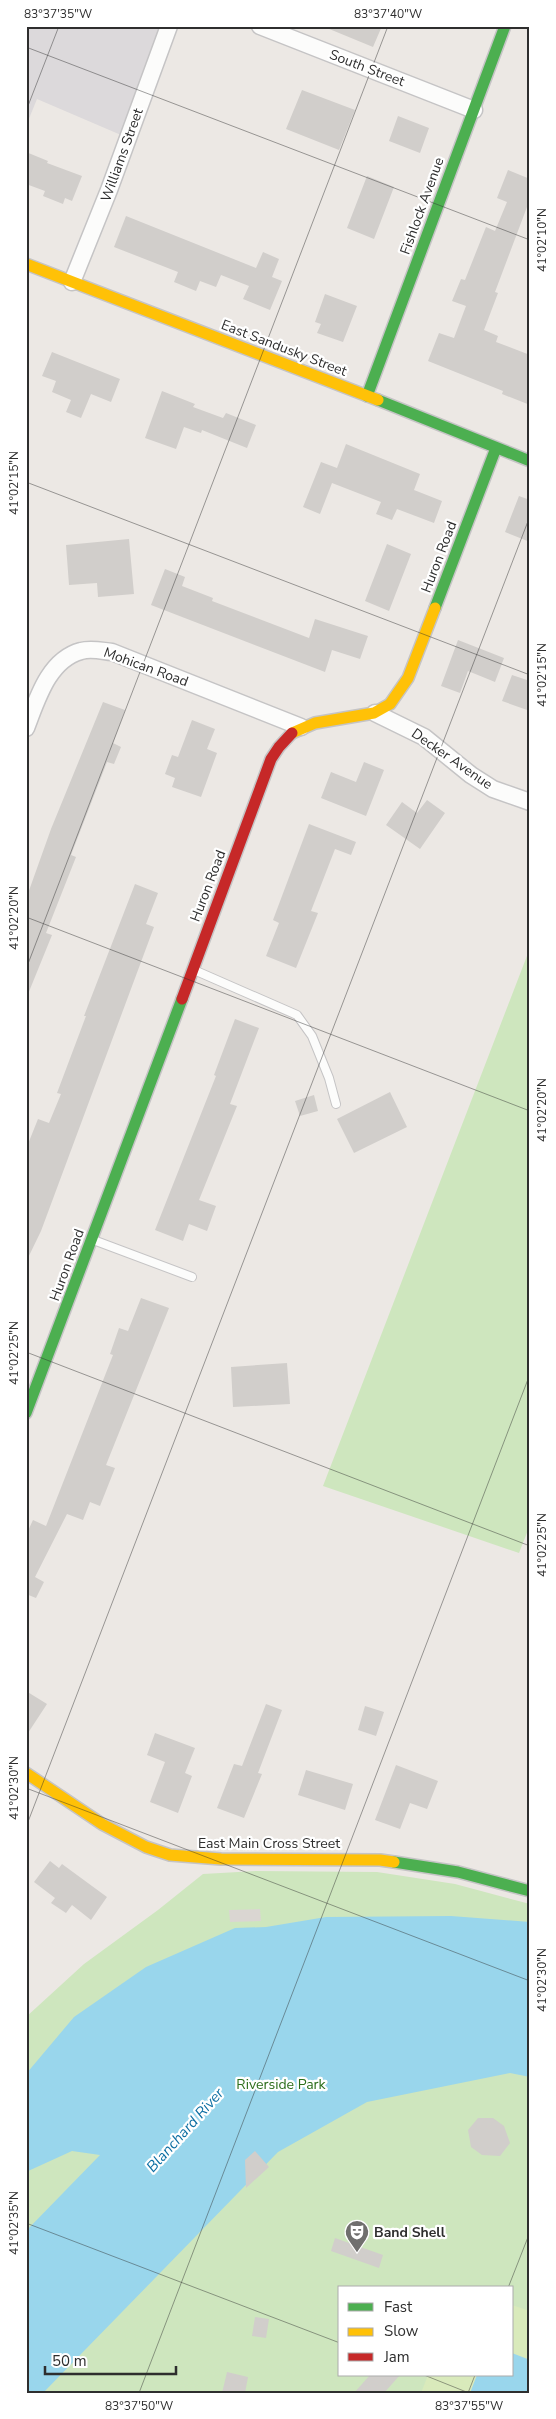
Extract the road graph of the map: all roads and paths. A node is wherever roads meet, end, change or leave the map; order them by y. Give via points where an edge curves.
1 (169, 26) edge
2 (260, 26) edge
3 (505, 26) edge
4 (474, 110) junction
5 (26, 264) edge
6 (72, 282) junction
7 (367, 396) junction
8 (496, 448) junction
9 (530, 461) edge
10 (375, 713) junction
11 (301, 727) junction
12 (26, 728) edge
13 (530, 802) edge
14 (192, 969) junction
15 (336, 1104) dead end
16 (92, 1240) junction
17 (192, 1277) dead end
18 (26, 1413) edge
19 (26, 1773) edge
20 (530, 1891) edge

1 - 6 street, Williams Street
2 - 4 street, South Street
3 - 4 street, Fishlock Avenue
4 - 7 street, Fishlock Avenue
5 - 6 street, East Sandusky Street
6 - 7 street, East Sandusky Street
7 - 8 street, East Sandusky Street
8 - 9 street, East Sandusky Street
8 - 10 street, Huron Road via 413,667 395,700
10 - 11 street, Huron Road via 321,720
10 - 13 street, Decker Avenue via 424,737 493,789
11 - 12 street, Mohican Road via 112,652 92,650 80,651 57,666 42,688
11 - 14 street, Huron Road via 286,738 272,759
14 - 15 lane via 297,1015 312,1036
14 - 16 street, Huron Road
16 - 17 lane
16 - 18 street, Huron Road
19 - 20 street, East Main Cross Street via 102,1824 146,1847 170,1855 221,1859 380,1860 458,1872

